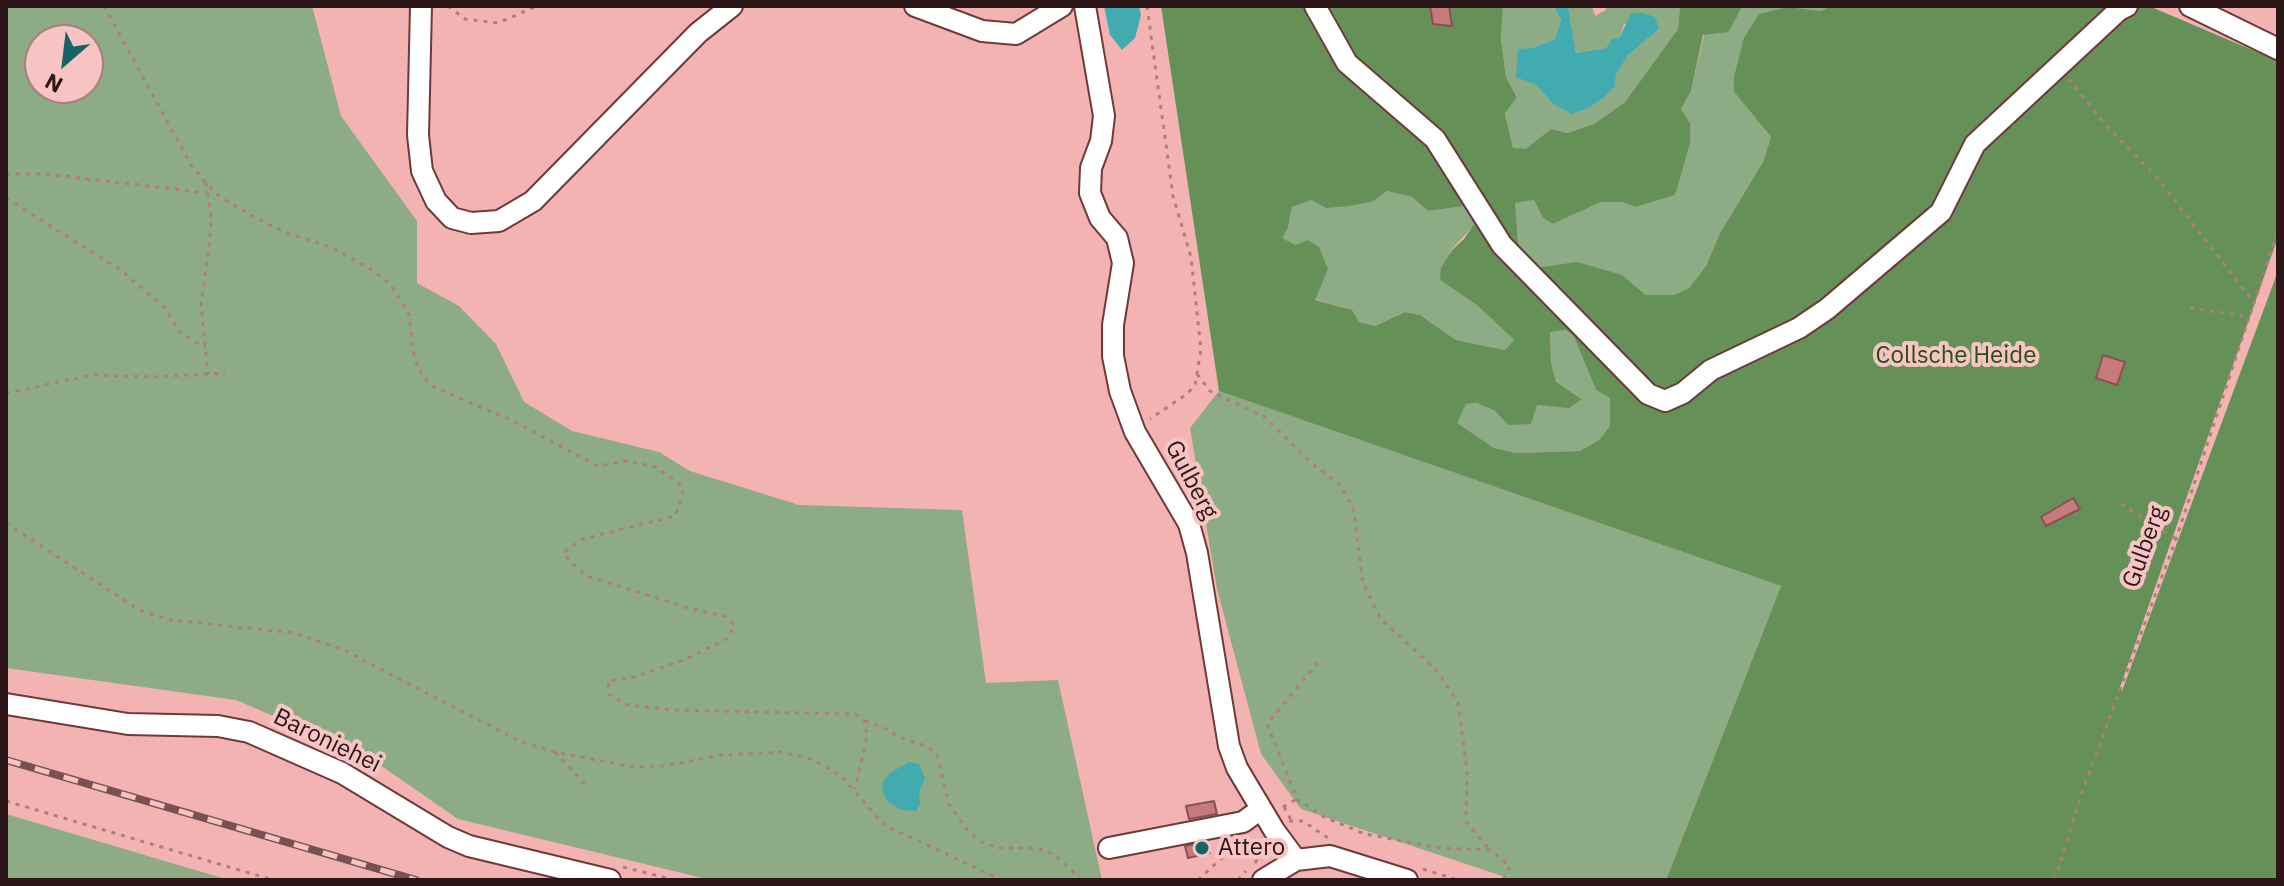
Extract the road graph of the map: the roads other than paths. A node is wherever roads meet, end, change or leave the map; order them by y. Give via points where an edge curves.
1 (421, 6) edge
2 (732, 6) edge
3 (915, 6) edge
4 (1062, 6) edge
5 (1085, 6) edge
6 (1315, 6) edge
7 (2127, 6) edge
8 (2190, 6) edge
9 (2278, 49) edge
10 (6, 704) edge
11 (1261, 809) junction
12 (1109, 848) dead end
13 (1296, 860) junction
14 (610, 880) edge
15 (1263, 880) edge
16 (1407, 880) edge

1 - 2 street via 422,171 436,201 452,218 471,223 499,221 533,201 698,33
3 - 4 street via 982,31 1016,34
5 - 11 street, Gulberg via 1104,116 1090,193 1100,218 1117,238 1123,263 1113,325 1120,391 1135,432 1189,524 1229,746
6 - 7 street via 1347,63 1435,139 1502,245 1648,394 1665,401 1711,370 1808,322 1941,212 1975,144
8 - 9 street
10 - 14 street, Baroniehei via 128,724 249,732 342,773 469,846
11 - 12 street via 1243,822
11 - 13 street, Gulberg via 1282,825
13 - 15 street
13 - 16 street via 1330,856

